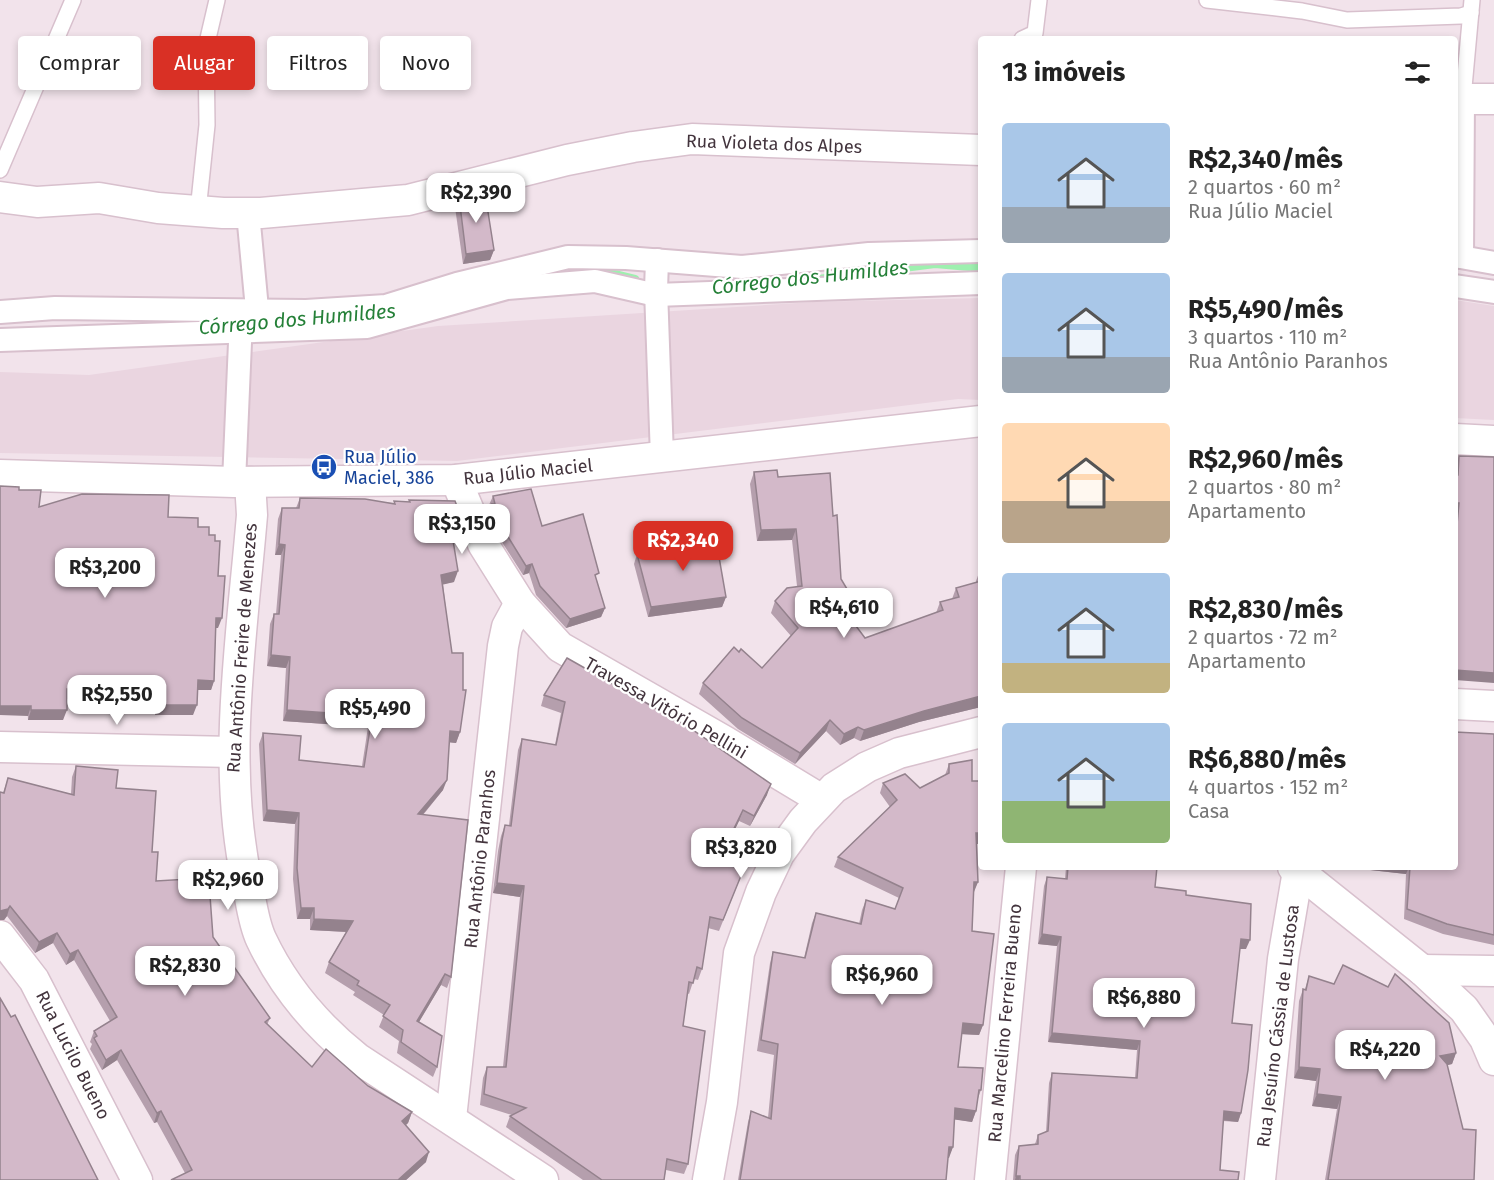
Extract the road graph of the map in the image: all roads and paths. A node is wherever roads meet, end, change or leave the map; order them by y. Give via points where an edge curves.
1 (73, 0) edge
2 (217, 0) edge
3 (1039, 0) edge
4 (1207, 0) edge
5 (1471, 7) edge
6 (1028, 36) edge
7 (1459, 98) edge
8 (1494, 99) edge
9 (978, 150) edge
10 (0, 171) edge
11 (0, 197) edge
12 (198, 211) junction
13 (248, 213) junction
14 (978, 250) edge
15 (1459, 257) edge
16 (657, 263) junction
17 (1494, 263) edge
18 (978, 284) edge
19 (1458, 286) edge
20 (1494, 292) edge
21 (656, 293) junction
22 (0, 312) edge
23 (244, 319) junction
24 (0, 340) edge
25 (978, 421) edge
26 (1458, 439) edge
27 (1494, 441) edge
28 (662, 457) junction
29 (0, 475) edge
30 (456, 480) junction
31 (242, 482) junction
32 (520, 603) junction
33 (1458, 704) edge
34 (1494, 706) edge
35 (978, 733) edge
36 (0, 747) edge
37 (233, 752) junction
38 (822, 801) junction
39 (1021, 870) edge
40 (1296, 870) edge
41 (1297, 870) edge
42 (0, 936) edge
43 (1422, 970) junction
44 (1494, 971) edge
45 (1494, 1060) edge
46 (451, 1118) junction
47 (137, 1180) edge
48 (543, 1180) edge
49 (708, 1180) edge
50 (990, 1180) edge
51 (1260, 1180) edge

1 - 10 lane
2 - 12 lane via 206,47 207,125
3 - 6 lane via 1035,33
4 - 5 lane via 1347,20 1461,16
5 - 7 lane
7 - 8 street
7 - 15 street
9 - 13 street, Rua Violeta dos Alpes via 692,139 567,160 408,200
11 - 12 street, Rua Violeta dos Alpes via 37,202 99,198
12 - 13 street, Rua Violeta dos Alpes
13 - 23 street
14 - 16 street via 870,254 742,267
15 - 17 street
16 - 21 street
16 - 23 street via 568,257 386,306
18 - 21 street
19 - 20 street
21 - 23 street via 595,281 518,287 367,327
21 - 28 street
22 - 23 street via 55,308
23 - 24 street
23 - 31 street
25 - 28 street, Rua Júlio Maciel
26 - 27 street
28 - 30 street, Rua Júlio Maciel
29 - 31 street, Rua Júlio Maciel
30 - 31 street, Rua Júlio Maciel
30 - 32 street, Travessa Vitório Pellini via 483,544
31 - 37 street, Rua Antônio Freire de Menezes via 252,515
32 - 38 street, Travessa Vitório Pellini via 560,647
32 - 46 street, Rua Antônio Paranhos via 507,627 501,657
33 - 34 street
35 - 38 street via 899,753 842,783
36 - 37 street
37 - 46 street, Rua Antônio Freire de Menezes via 232,776 243,866 260,936 273,962 300,1002 336,1041
38 - 49 street via 779,854 739,953 722,1101
39 - 50 street, Rua Marcelino Ferreira Bueno
40 - 51 street, Rua Jesuíno Cássia de Lustosa
41 - 43 street
42 - 47 street, Rua Lucilo Bueno via 34,980
43 - 44 street
43 - 45 street via 1464,1009
46 - 48 street, Rua Antônio Freire de Menezes

